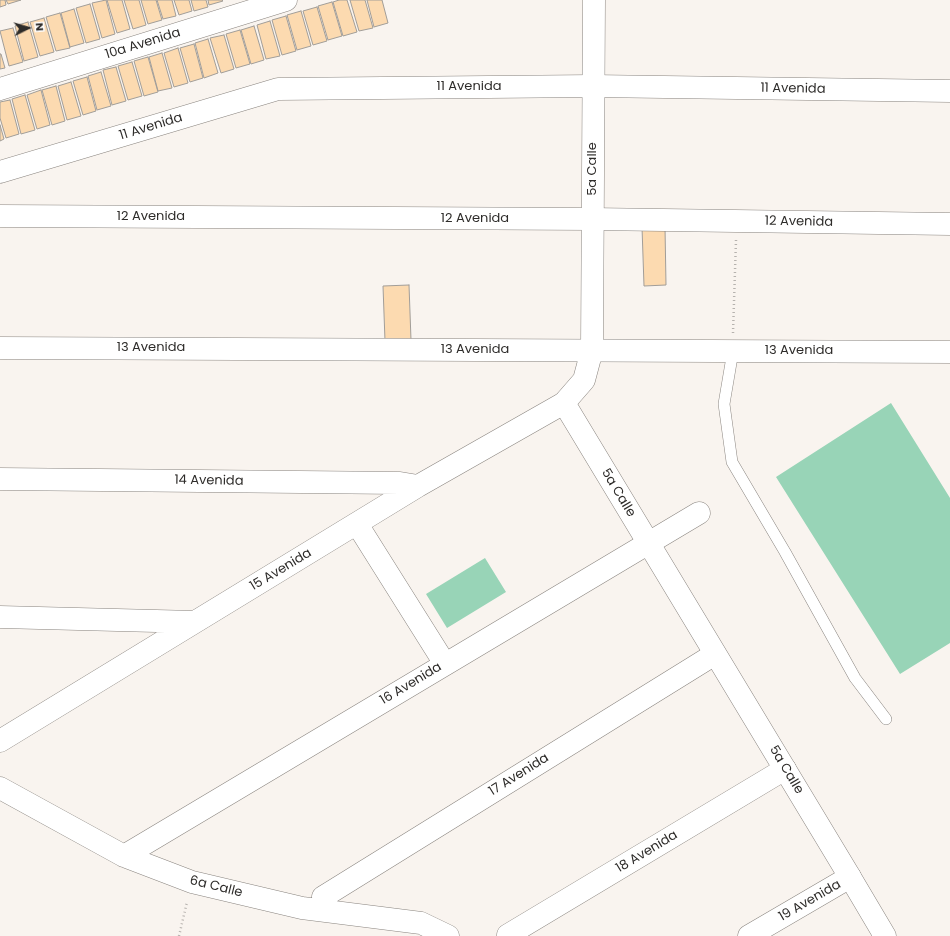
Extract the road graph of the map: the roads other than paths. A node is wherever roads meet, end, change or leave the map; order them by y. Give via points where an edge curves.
1 (286, 0) edge
2 (594, 0) edge
3 (593, 86) junction
4 (0, 88) edge
5 (950, 91) edge
6 (0, 172) edge
7 (0, 216) edge
8 (592, 220) junction
9 (950, 224) edge
10 (0, 348) edge
11 (592, 350) junction
12 (733, 351) junction
13 (950, 352) edge
14 (564, 403) junction
15 (0, 479) edge
16 (418, 486) junction
17 (699, 513) dead end
18 (357, 524) junction
19 (648, 543) junction
20 (0, 617) edge
21 (195, 622) junction
22 (715, 654) junction
23 (445, 664) junction
24 (886, 719) dead end
25 (0, 742) edge
26 (785, 769) junction
27 (0, 788) edge
28 (124, 856) junction
29 (850, 877) junction
30 (323, 896) dead end
31 (508, 935) dead end
32 (448, 936) edge
33 (749, 936) edge
34 (885, 936) edge

1 - 4 street, 10a Avenida
2 - 3 street, 5a Calle
3 - 5 street, 11 Avenida
3 - 6 street, 11 Avenida via 278,89
3 - 8 street, 5a Calle
7 - 8 street, 12 Avenida
8 - 9 street, 12 Avenida
8 - 11 street, 5a Calle
10 - 11 street, 13 Avenida
11 - 12 street, 13 Avenida
11 - 14 street, 5a Calle via 584,380
12 - 13 street, 13 Avenida
12 - 24 lane via 724,404 732,462 855,678
14 - 16 street, 15 Avenida
14 - 19 street, 5a Calle
15 - 16 street, 14 Avenida via 400,483
16 - 18 street, 15 Avenida
17 - 19 street, 16 Avenida
18 - 21 street, 15 Avenida
18 - 23 street
19 - 22 street, 5a Calle
19 - 23 street, 16 Avenida
20 - 21 street
21 - 25 street, 15 Avenida
22 - 26 street, 5a Calle
22 - 30 street, 17 Avenida
23 - 28 street, 16 Avenida
26 - 29 street, 5a Calle
26 - 31 street, 18 Avenida
27 - 28 street, 6a Calle
28 - 32 street, 6a Calle via 192,882 302,908 421,923
29 - 33 street, 19 Avenida
29 - 34 street, 5a Calle

